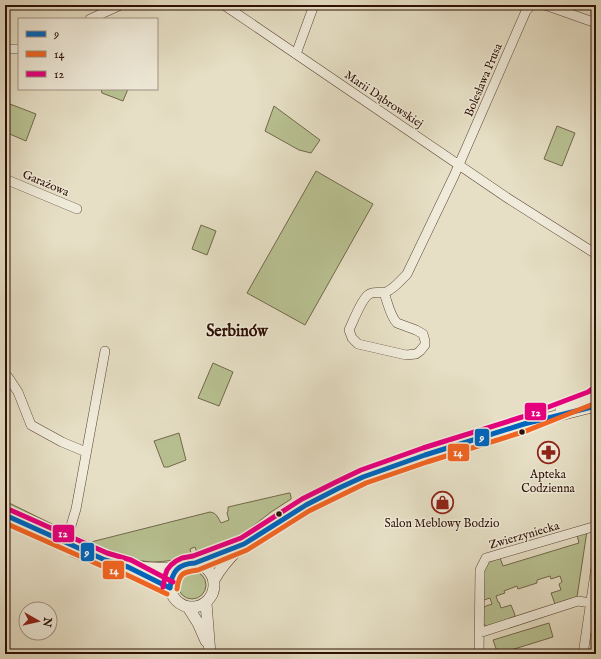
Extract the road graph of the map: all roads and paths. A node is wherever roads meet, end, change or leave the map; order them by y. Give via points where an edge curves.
1 (121, 5) edge
2 (224, 5) edge
3 (314, 5) edge
4 (531, 5) edge
5 (545, 5) edge
6 (92, 18) edge
7 (596, 23) edge
8 (5, 49) edge
9 (18, 49) edge
10 (296, 54) junction
11 (459, 165) junction
12 (5, 179) edge
13 (77, 209) dead end
14 (596, 254) edge
15 (384, 293) junction
16 (105, 351) dead end
17 (8, 377) dead end
18 (596, 395) edge
19 (596, 406) edge
20 (524, 424) junction
21 (86, 452) junction
22 (5, 515) edge
23 (596, 526) edge
24 (65, 542) junction
25 (244, 544) junction
26 (195, 563) junction
27 (128, 567) junction
28 (178, 569) junction
29 (596, 571) edge
30 (214, 580) junction
31 (170, 588) junction
32 (591, 602) junction
33 (206, 603) junction
34 (188, 607) junction
35 (479, 633) junction
36 (210, 652) edge
37 (479, 654) edge
38 (583, 654) edge

1 - 6 street
2 - 10 street, Marii Dąbrowskiej
3 - 10 street
4 - 11 street, Bolesława Prusa via 527,8
5 - 7 street
8 - 9 street
10 - 11 street, Marii Dąbrowskiej
11 - 14 street, Marii Dąbrowskiej
11 - 15 street via 407,274
12 - 13 street, Garażowa
15 - 15 street via 374,292 366,296 349,330 352,338 358,344 406,355 416,354 425,344 423,334 395,321
16 - 21 street
17 - 21 street via 18,392 31,426
18 - 20 street
19 - 20 street
20 - 25 street via 425,455 346,485 306,505
21 - 24 street via 76,509
22 - 24 street
23 - 35 street, Zwierzyniecka via 486,558 480,570
24 - 27 street
25 - 26 street
25 - 30 street via 221,568
26 - 28 street via 183,565
26 - 30 street via 207,568
27 - 28 street
27 - 31 street
28 - 31 street via 171,580
29 - 32 street
30 - 33 street via 215,588
31 - 34 street via 177,601
32 - 35 street via 578,601
32 - 38 street
33 - 34 street
33 - 36 street
34 - 36 street
35 - 37 street, Zwierzyniecka

